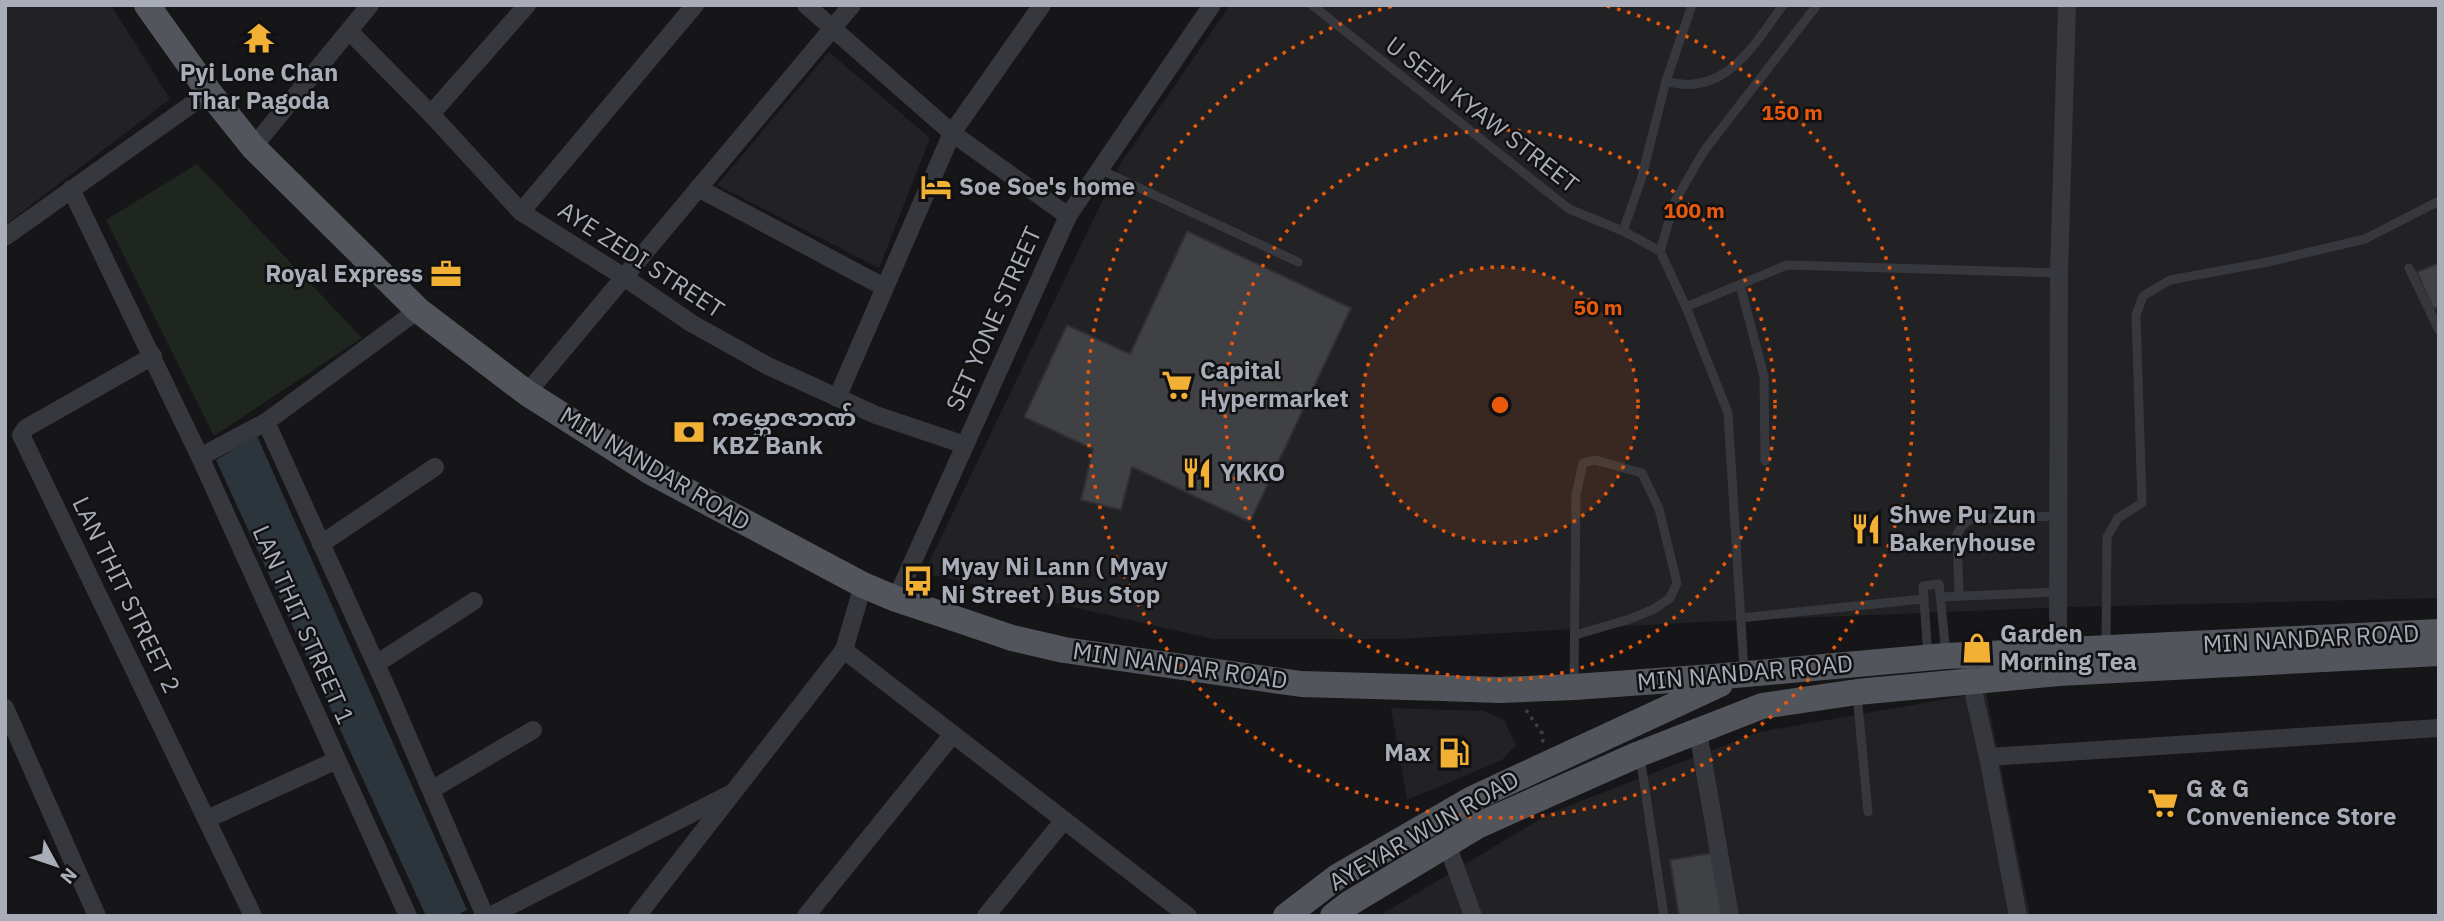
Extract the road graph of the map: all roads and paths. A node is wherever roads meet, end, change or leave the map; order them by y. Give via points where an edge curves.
1 (147, 5) edge
2 (370, 5) edge
3 (527, 5) edge
4 (695, 5) edge
5 (806, 5) edge
6 (852, 5) edge
7 (1042, 5) edge
8 (1212, 5) edge
9 (1312, 5) edge
10 (1692, 5) edge
11 (1783, 5) edge
12 (1817, 5) edge
13 (2067, 5) edge
14 (832, 29) junction
15 (349, 31) junction
16 (1666, 81) junction
17 (209, 92) junction
18 (431, 114) junction
19 (952, 134) junction
20 (253, 147) junction
21 (1101, 170) junction
22 (698, 188) junction
23 (71, 189) junction
24 (2439, 201) edge
25 (521, 212) junction
26 (1068, 216) junction
27 (1623, 231) junction
28 (5, 237) edge
29 (1660, 251) junction
30 (1298, 262) dead end
31 (2409, 268) dead end
32 (2059, 273) junction
33 (624, 277) junction
34 (1741, 285) junction
35 (884, 287) junction
36 (1686, 307) junction
37 (418, 310) junction
38 (2439, 330) edge
39 (153, 356) junction
40 (527, 393) junction
41 (837, 398) junction
42 (265, 422) junction
43 (965, 445) junction
44 (200, 457) junction
45 (1765, 461) dead end
46 (435, 467) dead end
47 (2058, 516) junction
48 (321, 544) junction
49 (863, 585) junction
50 (2058, 592) junction
51 (1959, 596) junction
52 (1941, 597) junction
53 (896, 599) junction
54 (1923, 599) junction
55 (474, 601) dead end
56 (1740, 618) junction
57 (2439, 632) edge
58 (1575, 635) junction
59 (2106, 649) junction
60 (844, 650) junction
61 (2058, 651) junction
62 (2439, 653) edge
63 (1947, 656) junction
64 (376, 664) junction
65 (1752, 673) junction
66 (1969, 681) junction
67 (1574, 687) junction
68 (1500, 690) junction
69 (1857, 692) junction
70 (1762, 706) junction
71 (5, 708) edge
72 (2439, 728) edge
73 (533, 730) dead end
74 (1698, 732) junction
75 (953, 734) junction
76 (13, 743) edge
77 (1639, 754) junction
78 (1988, 757) junction
79 (337, 760) junction
80 (1528, 771) junction
81 (430, 790) junction
82 (734, 792) junction
83 (1868, 812) dead end
84 (207, 818) junction
85 (1065, 820) junction
86 (1447, 844) junction
87 (1176, 912) edge
88 (404, 914) edge
89 (97, 916) edge
90 (253, 916) edge
91 (488, 916) edge
92 (637, 916) edge
93 (806, 916) edge
94 (986, 916) edge
95 (1286, 916) edge
96 (1334, 916) edge
97 (1473, 916) edge
98 (1664, 916) edge
99 (1730, 916) edge
100 (2018, 916) edge

1 - 17 main road, MIN NANDAR ROAD
2 - 15 street
3 - 18 street
4 - 25 street
5 - 14 street
6 - 14 street
7 - 19 street
8 - 21 street, SET YONE STREET
9 - 27 lane, U SEIN KYAW STREET via 1569,209
10 - 16 lane
11 - 16 lane via 1732,70 1712,81 1682,86
12 - 29 lane via 1704,151 1675,201
13 - 32 street
14 - 19 street
14 - 22 street
15 - 18 street, AYE ZEDI STREET
15 - 20 street
16 - 27 lane
17 - 20 main road, MIN NANDAR ROAD
17 - 23 street
18 - 25 street, AYE ZEDI STREET
19 - 26 street
19 - 35 street
20 - 37 main road, MIN NANDAR ROAD
21 - 26 street, SET YONE STREET
21 - 30 lane
22 - 33 street
22 - 35 street
23 - 28 street
23 - 39 street, LAN THIT STREET 1
24 - 59 lane via 2365,239 2170,280 2143,296 2136,315 2142,503 2118,518 2107,537
25 - 33 street, AYE ZEDI STREET
26 - 43 street, SET YONE STREET
27 - 29 lane, U SEIN KYAW STREET
29 - 36 lane
31 - 38 lane
32 - 34 lane via 1787,265
32 - 47 street
33 - 40 street
33 - 41 street, AYE ZEDI STREET via 691,323
34 - 36 lane
34 - 45 lane via 1764,376
35 - 41 street
36 - 56 lane via 1728,413
37 - 40 main road, MIN NANDAR ROAD
37 - 42 street
39 - 44 street, LAN THIT STREET 1
39 - 84 street, LAN THIT STREET 2 via 21,435
40 - 49 main road, MIN NANDAR ROAD via 651,472
41 - 43 street, AYE ZEDI STREET
42 - 44 street
42 - 48 street
43 - 53 street, SET YONE STREET
44 - 79 street, LAN THIT STREET 1
46 - 48 street
47 - 50 street
47 - 51 lane via 1970,519 1957,534
48 - 64 street
49 - 53 main road, MIN NANDAR ROAD
49 - 60 street
50 - 51 lane
50 - 61 street
51 - 52 lane
52 - 54 lane via 1939,584 1923,586
52 - 63 lane
53 - 68 main road, MIN NANDAR ROAD via 1012,638 1165,666 1301,684
54 - 56 lane
54 - 63 lane
55 - 64 street
56 - 65 lane
57 - 59 main road, MIN NANDAR ROAD
58 - 58 lane via 1576,495 1583,463 1595,460 1642,473 1659,509 1677,583 1670,597 1654,610
58 - 67 lane
59 - 61 main road, MIN NANDAR ROAD
60 - 75 street
60 - 82 street
61 - 63 main road, MIN NANDAR ROAD
62 - 66 main road, MIN NANDAR ROAD
63 - 65 main road, MIN NANDAR ROAD
63 - 66 street
64 - 81 street
65 - 67 main road, MIN NANDAR ROAD
65 - 70 main road
65 - 80 main road, AYEYAR WUN ROAD via 1692,695
66 - 69 main road, MIN NANDAR ROAD
66 - 78 street
67 - 68 main road, MIN NANDAR ROAD
68 - 80 path via 1532,715 1542,733 1540,754
69 - 70 main road, MIN NANDAR ROAD
69 - 83 lane
70 - 74 main road, MIN NANDAR ROAD
71 - 76 street
72 - 78 street
73 - 81 street
74 - 77 main road, MIN NANDAR ROAD
74 - 99 street
75 - 85 street
75 - 93 street
76 - 89 street
77 - 86 main road, AYEYAR WUN ROAD via 1479,825
77 - 98 lane
78 - 100 street
79 - 84 street
79 - 88 street, LAN THIT STREET 1
80 - 95 main road, AYEYAR WUN ROAD via 1337,877
81 - 91 street
82 - 91 street
82 - 92 street
84 - 90 street, LAN THIT STREET 2
85 - 87 street
85 - 94 street
86 - 96 main road, AYEYAR WUN ROAD
86 - 97 street

